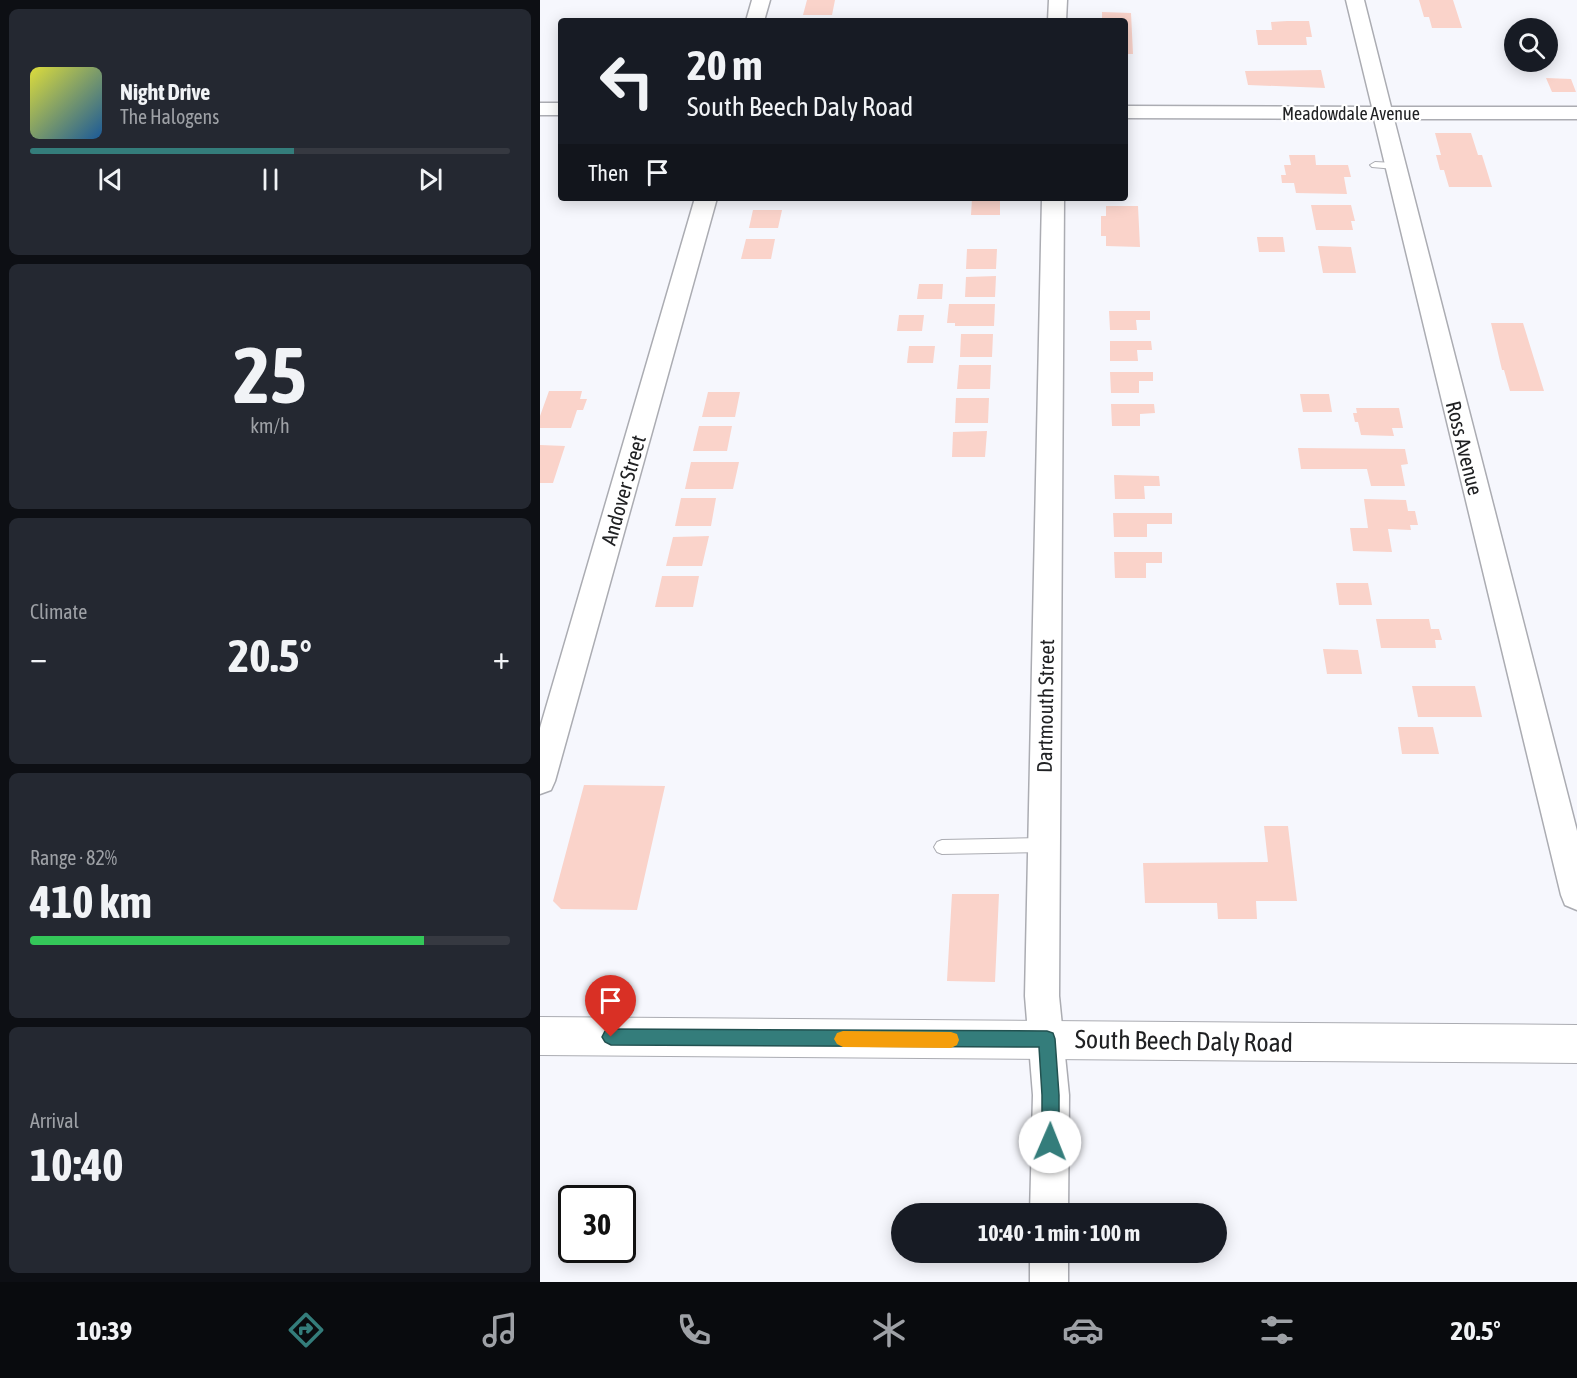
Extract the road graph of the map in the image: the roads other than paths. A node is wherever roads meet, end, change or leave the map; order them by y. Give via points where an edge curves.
1 (761, 0) edge
2 (1058, 0) edge
3 (1355, 0) edge
4 (756, 18) edge
5 (1057, 18) edge
6 (540, 109) edge
7 (558, 109) edge
8 (1128, 112) edge
9 (1383, 113) junction
10 (1577, 113) edge
11 (705, 201) edge
12 (1053, 201) edge
13 (540, 781) edge
14 (1044, 845) junction
15 (942, 847) dead end
16 (1577, 895) edge
17 (540, 1036) edge
18 (1047, 1039) junction
19 (1577, 1044) edge
20 (1050, 1203) edge
21 (1049, 1263) edge
22 (1049, 1282) edge

1 - 4 street
2 - 5 street
3 - 9 street, Ross Avenue
6 - 7 street
8 - 9 street, Meadowdale Avenue
9 - 10 street, Meadowdale Avenue
9 - 16 street, Ross Avenue via 1385,166
11 - 13 street, Andover Street
12 - 14 street, Dartmouth Street
14 - 15 lane
14 - 18 street, Dartmouth Street via 1042,996
17 - 18 main road, South Beech Daly Road
18 - 19 main road, South Beech Daly Road
18 - 20 street, Dartmouth Street
21 - 22 street

